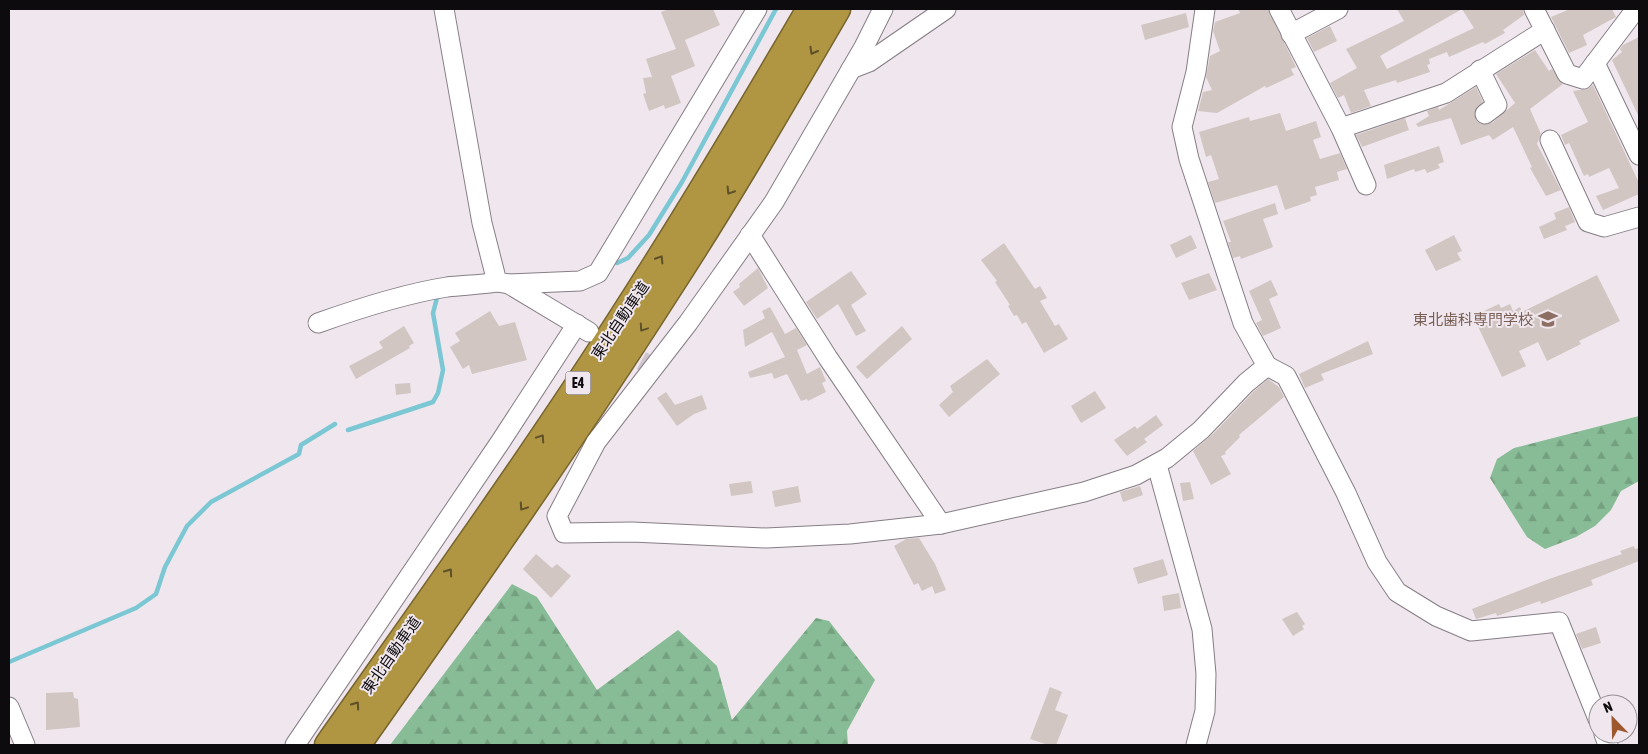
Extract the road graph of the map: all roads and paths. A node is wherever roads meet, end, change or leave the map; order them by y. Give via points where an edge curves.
1 (444, 9) edge
2 (757, 9) edge
3 (810, 9) edge
4 (837, 9) edge
5 (883, 9) edge
6 (946, 9) edge
7 (1205, 9) edge
8 (1279, 9) edge
9 (1338, 9) edge
10 (1534, 9) edge
11 (1633, 13) edge
12 (1545, 30) junction
13 (1291, 34) junction
14 (1595, 63) junction
15 (851, 69) junction
16 (1480, 70) junction
17 (1485, 114) dead end
18 (1341, 128) junction
19 (1550, 140) dead end
20 (1639, 155) edge
21 (1366, 185) dead end
22 (1639, 218) edge
23 (750, 236) junction
24 (499, 279) junction
25 (318, 323) dead end
26 (1267, 366) junction
27 (1157, 464) junction
28 (941, 524) junction
29 (1588, 694) edge
30 (9, 707) edge
31 (25, 745) edge
32 (295, 745) edge
33 (328, 745) edge
34 (357, 745) edge
35 (1196, 745) edge

1 - 24 street via 482,222
2 - 24 street via 598,273 580,281
33 -> 3 highway, 東北自動車道 / E4 via 526,461 638,292 741,128
4 -> 34 highway, 東北自動車道 / E4 via 669,289 549,469
5 - 15 street
6 - 15 street via 878,56
7 - 26 street via 1196,72 1182,127 1204,211 1242,323
8 - 13 street
9 - 13 street
10 - 12 street
11 - 14 street
12 - 14 street via 1567,74 1583,78
12 - 16 street
13 - 18 street
14 - 20 street
15 - 23 street via 805,151
16 - 17 street via 1497,105
16 - 18 street via 1446,93
18 - 21 street
19 - 22 street via 1588,222 1604,227
23 - 28 street
23 - 28 street via 596,442 557,516 564,533 632,532 766,538 850,534
24 - 25 street via 373,304
24 - 32 street via 583,328 501,441
26 - 27 street via 1201,430
26 - 29 street via 1286,376 1377,562 1397,592 1436,616 1471,631 1559,622
27 - 28 street via 1084,492
27 - 35 street via 1202,629 1205,711
30 - 31 street

